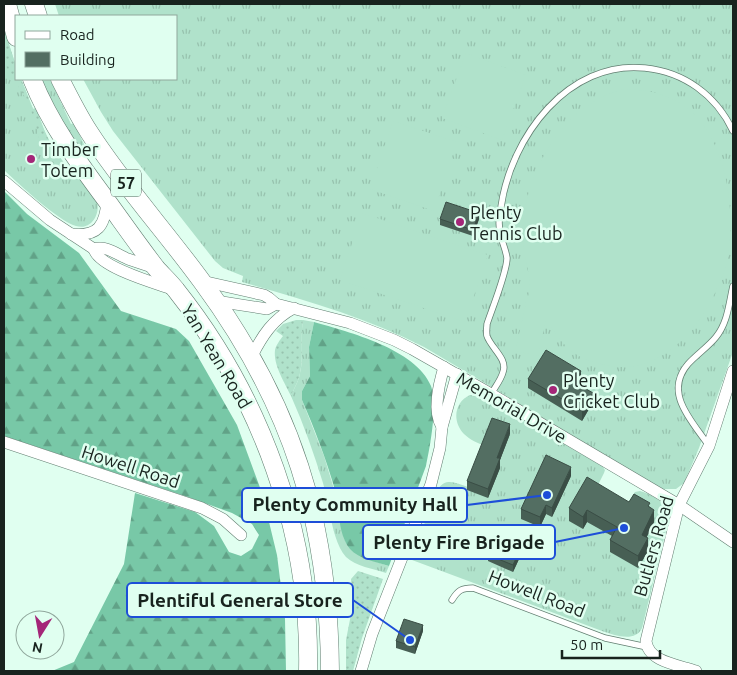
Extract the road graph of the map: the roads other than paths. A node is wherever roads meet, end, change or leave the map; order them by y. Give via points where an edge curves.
1 (8, 4) edge
2 (15, 33) edge
3 (32, 80) edge
4 (61, 80) edge
5 (733, 131) edge
6 (4, 181) edge
7 (107, 201) junction
8 (69, 234) junction
9 (94, 249) junction
10 (156, 268) junction
11 (202, 281) junction
12 (733, 286) edge
13 (176, 290) junction
14 (216, 301) junction
15 (276, 304) junction
16 (294, 308) junction
17 (252, 356) junction
18 (444, 366) junction
19 (733, 371) edge
20 (457, 374) junction
21 (491, 394) junction
22 (442, 427) junction
23 (4, 442) edge
24 (708, 446) junction
25 (679, 505) junction
26 (240, 535) dead end
27 (733, 542) edge
28 (452, 600) dead end
29 (647, 647) junction
30 (308, 671) edge
31 (330, 671) edge
32 (360, 671) edge
33 (696, 671) edge

1 - 2 main road
3 - 7 main road, Yan Yean Road / 57 via 65,143
4 - 11 main road, Yan Yean Road / 57 via 110,162
5 - 21 lane via 717,106 696,86 656,69 626,68 599,73 565,92 548,108 522,146 503,194 499,228 506,264 487,324 487,336 504,368
6 - 8 street
7 - 8 street via 105,219 100,226 84,234
7 - 10 main road, Yan Yean Road / 57
8 - 9 street
9 - 10 street via 108,250
9 - 13 street via 103,261
10 - 11 main road, Memorial Drive
10 - 13 main road, Yan Yean Road / 57
11 - 14 main road, Yan Yean Road / 57
11 - 15 street, Memorial Drive via 264,295
12 - 24 lane via 720,332 684,370 677,387 682,406
13 - 14 main road
13 - 30 main road, Yan Yean Road / 57 via 222,358 250,409 280,483 304,590
14 - 15 street, Memorial Drive via 266,309
14 - 17 main road, Yan Yean Road / 57
15 - 16 street, Memorial Drive
16 - 17 street via 278,318
16 - 18 street, Memorial Drive via 374,332
17 - 31 main road, Yan Yean Road / 57 via 285,423 312,506 328,599
18 - 20 street, Memorial Drive
18 - 22 street via 439,384 438,415
19 - 24 street, Butlers Road
20 - 21 street, Memorial Drive
20 - 22 street
21 - 25 street, Memorial Drive
22 - 32 street via 431,484
23 - 26 street, Howell Road via 202,508 223,519
24 - 25 street, Butlers Road
25 - 27 street, Memorial Drive
25 - 29 street, Butlers Road
28 - 29 lane, Howell Road via 457,591 473,588 606,638
29 - 33 street, Howell Road via 657,658

